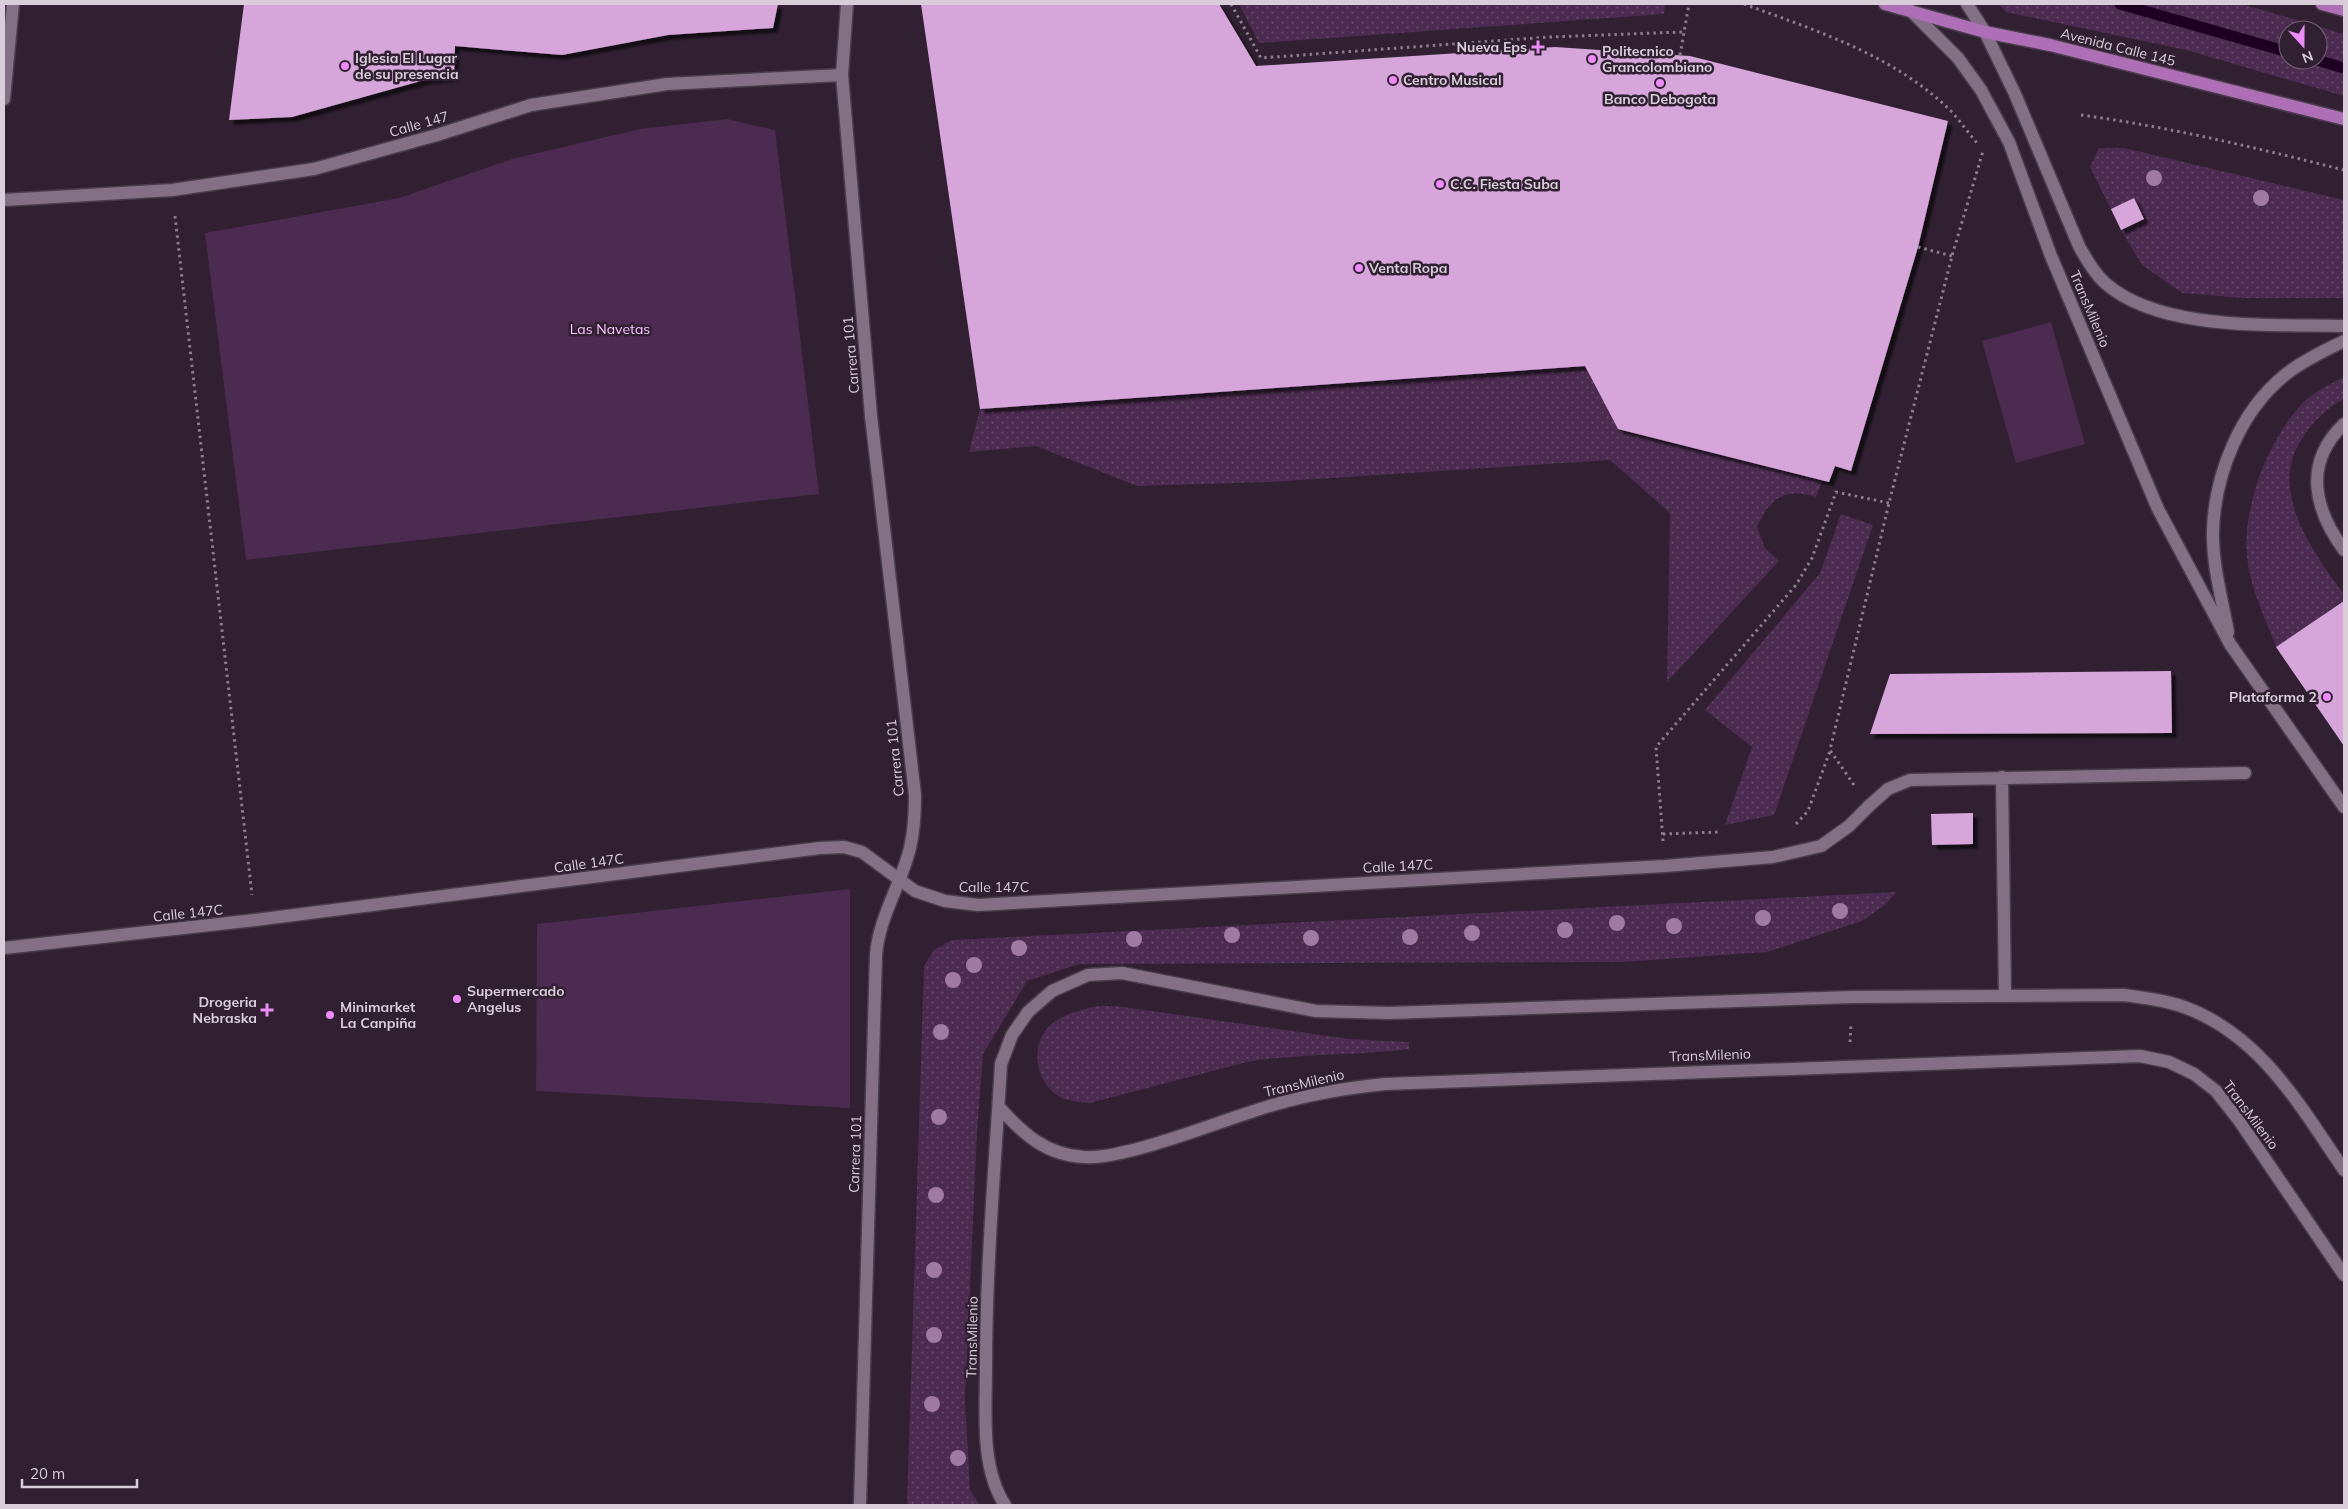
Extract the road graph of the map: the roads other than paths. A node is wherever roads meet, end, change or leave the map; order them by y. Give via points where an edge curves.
1 (13, 4) edge
2 (847, 4) edge
3 (1885, 4) edge
4 (1899, 4) edge
5 (1967, 4) edge
6 (2322, 4) edge
7 (1911, 10) junction
8 (2344, 10) edge
9 (1985, 32) junction
10 (842, 75) junction
11 (4, 99) edge
12 (2344, 119) edge
13 (4, 200) edge
14 (2344, 326) edge
15 (2344, 341) edge
16 (2344, 424) edge
17 (2344, 550) edge
18 (2230, 644) junction
19 (2245, 773) dead end
20 (2002, 777) junction
21 (2344, 808) edge
22 (899, 880) junction
23 (4, 948) edge
24 (2005, 996) junction
25 (999, 1107) junction
26 (2344, 1170) edge
27 (2344, 1275) edge
28 (860, 1505) edge
29 (1005, 1505) edge

1 - 11 street
2 - 10 street, Carrera 101
3 - 7 main road, Avenida Calle 145
4 - 7 street, TransMilenio
5 - 9 street, TransMilenio
6 - 8 main road
7 - 9 main road, Avenida Calle 145
7 - 18 street, TransMilenio via 1964,66 2009,142 2052,256 2158,510
9 - 12 main road, Avenida Calle 145 via 2050,45
9 - 14 street, TransMilenio via 2015,94 2079,246 2089,264 2106,283 2156,310 2195,319
10 - 13 street, Calle 147 via 667,84 532,105 437,136 314,169 172,190
10 - 22 street, Carrera 101 via 871,416 915,795 915,824
15 - 18 street, TransMilenio via 2284,375 2246,420 2227,458 2215,501 2213,532 2216,572
16 - 17 street via 2333,434 2321,455 2316,481 2321,510
18 - 21 street, TransMilenio
19 - 20 street
20 - 22 street, Calle 147C via 1910,780 1888,789 1848,826 1820,846 1773,857 978,905 945,901 914,891
20 - 24 street
22 - 23 street, Calle 147C via 862,852 844,847 820,848 255,920
22 - 28 street, Carrera 101 via 884,920 876,955
24 - 25 street, TransMilenio via 1852,997 1389,1013 1316,1011 1122,973 1088,975 1052,991 1028,1012 1017,1027 1001,1064
24 - 26 street, TransMilenio via 2132,996 2157,999 2216,1022 2246,1042 2266,1062
25 - 27 street, TransMilenio via 1020,1131 1055,1151 1083,1157 1108,1156 1158,1144 1272,1105 1328,1090 1384,1084 2140,1056 2168,1062 2194,1074 2216,1091
25 - 29 street, TransMilenio via 986,1318 986,1432 992,1472

